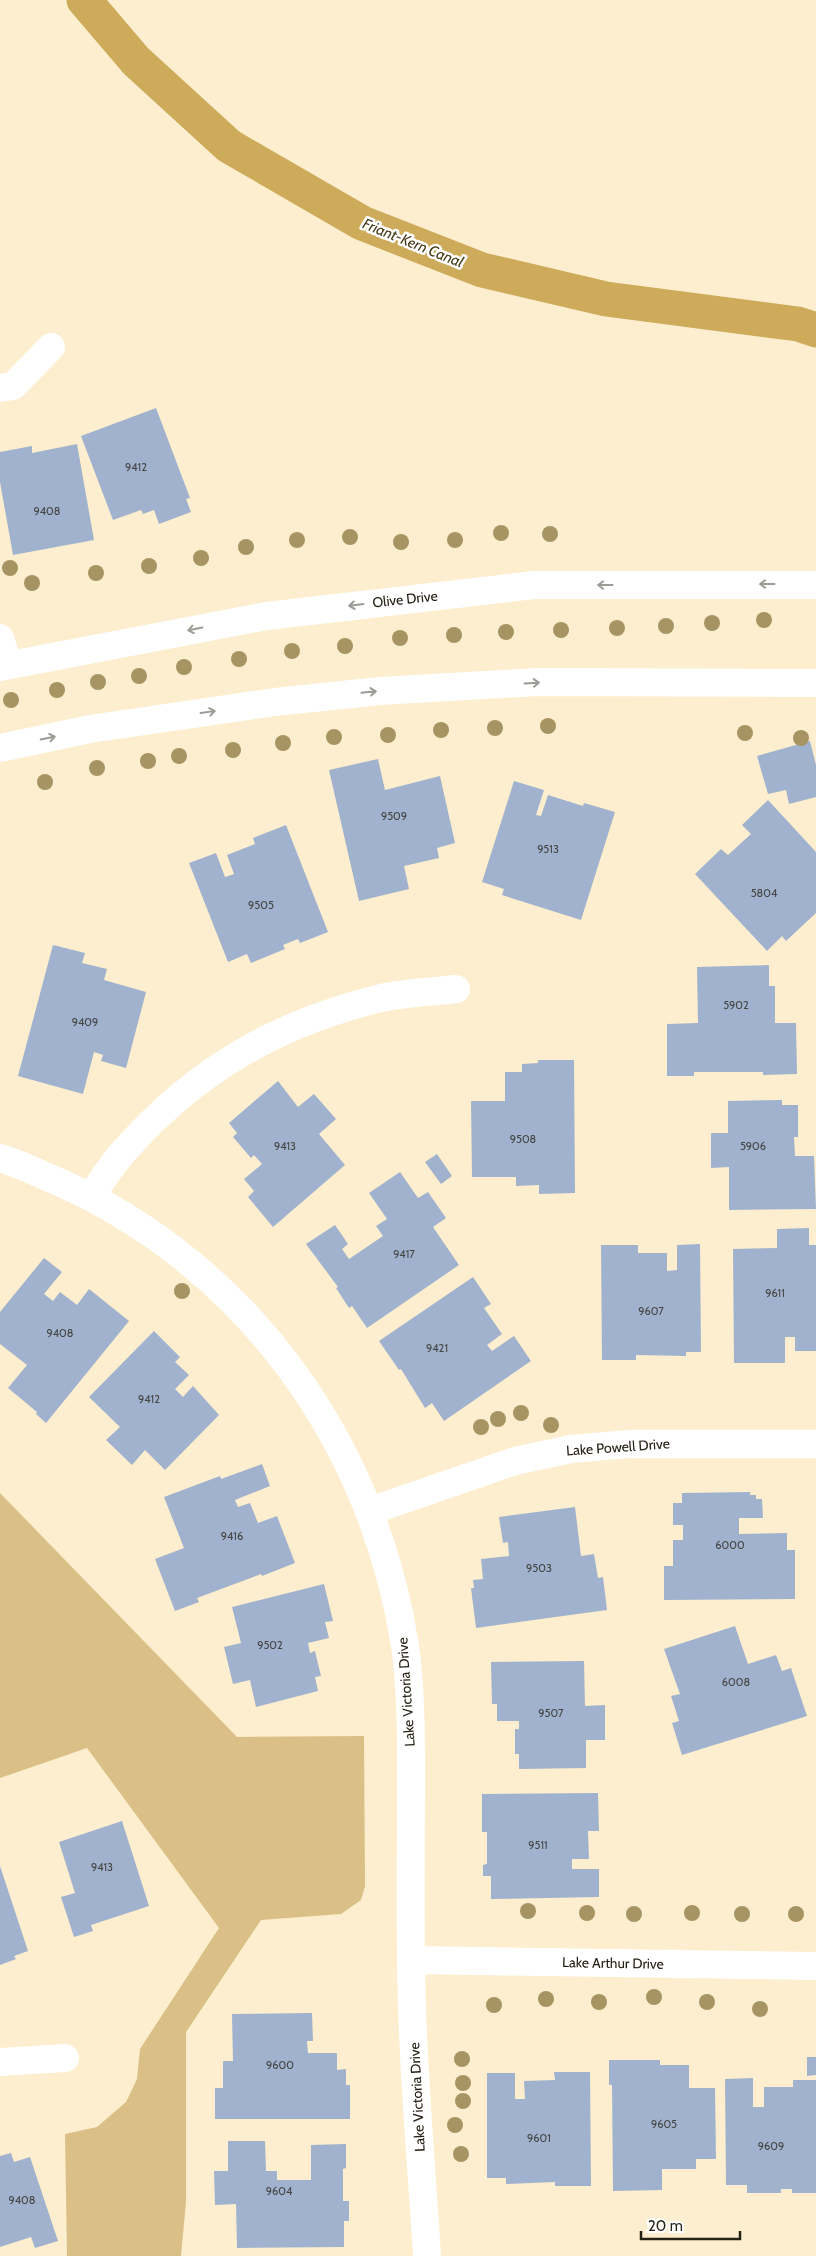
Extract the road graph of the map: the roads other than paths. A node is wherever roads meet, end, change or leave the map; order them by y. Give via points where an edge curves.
1 (51, 347) dead end
2 (0, 388) edge
3 (816, 585) edge
4 (0, 638) edge
5 (3, 669) edge
6 (816, 684) edge
7 (0, 748) edge
8 (456, 989) dead end
9 (0, 1158) edge
10 (91, 1196) junction
11 (816, 1444) edge
12 (370, 1511) junction
13 (410, 1960) junction
14 (816, 1966) edge
15 (65, 2058) dead end
16 (0, 2062) edge
17 (427, 2256) edge

1 - 2 street via 13,386
3 -> 5 street, Olive Drive via 534,585 267,616
4 - 5 street
7 -> 6 street via 90,729 246,706 380,691 537,682
8 - 10 street via 383,998 322,1014 264,1039 217,1067 167,1106 124,1152
9 - 10 street, Lake Victoria Drive
10 - 12 street, Lake Victoria Drive via 153,1234 203,1273 255,1324 301,1382 335,1436
11 - 12 street, Lake Powell Drive via 629,1444 571,1449 515,1461
12 - 13 street, Lake Victoria Drive via 392,1579 405,1648 410,1722
13 - 14 street, Lake Arthur Drive
13 - 17 street, Lake Victoria Drive
15 - 16 street

